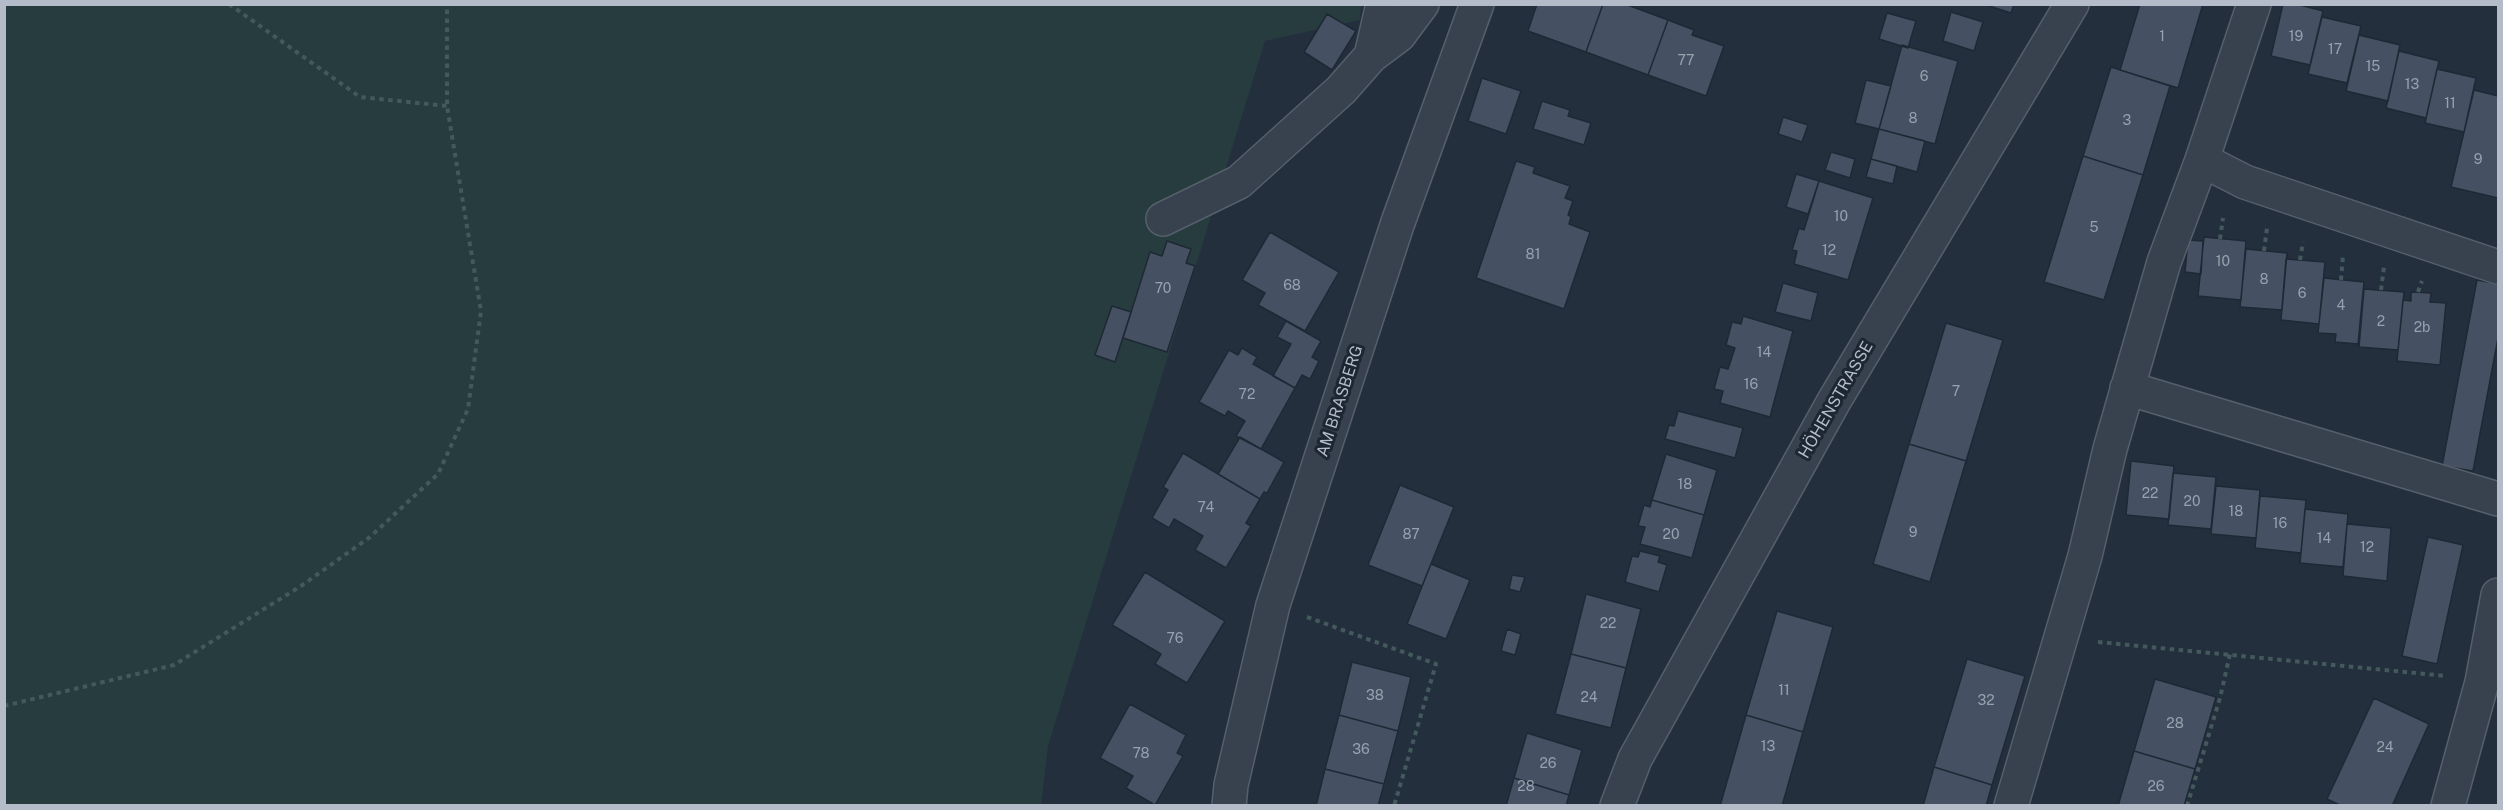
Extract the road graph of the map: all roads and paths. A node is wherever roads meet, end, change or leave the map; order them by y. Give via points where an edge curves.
1 (229, 4) edge
2 (447, 4) edge
3 (1383, 4) edge
4 (1422, 4) edge
5 (1478, 4) edge
6 (2072, 4) edge
7 (2254, 4) edge
8 (1371, 56) junction
9 (447, 106) junction
10 (2202, 160) junction
11 (1163, 219) dead end
12 (2499, 267) edge
13 (2127, 388) junction
14 (2499, 499) edge
15 (2499, 595) edge
16 (1273, 605) junction
17 (2062, 631) junction
18 (2230, 654) junction
19 (2482, 682) junction
20 (4, 706) edge
21 (1229, 806) edge
22 (1394, 806) edge
23 (1617, 806) edge
24 (2011, 806) edge
25 (2187, 806) edge
26 (2448, 806) edge

1 - 9 path via 360,97
2 - 9 path
3 - 8 street
4 - 8 street via 1399,36
5 - 16 street, AM BRASBERG via 1397,225
6 - 23 street, HÖHENSTRASSE via 1834,401 1635,759
7 - 10 street
8 - 11 street via 1341,90 1239,182
9 - 20 path via 481,311 468,409 438,474 370,537 174,665
10 - 12 street via 2245,182
10 - 13 street via 2164,262
13 - 14 street
13 - 17 street
15 - 19 street
16 - 21 street, AM BRASBERG
16 - 22 path via 1436,663
17 - 18 path via 2102,643
17 - 24 street
18 - 19 path
18 - 25 path
19 - 26 street

